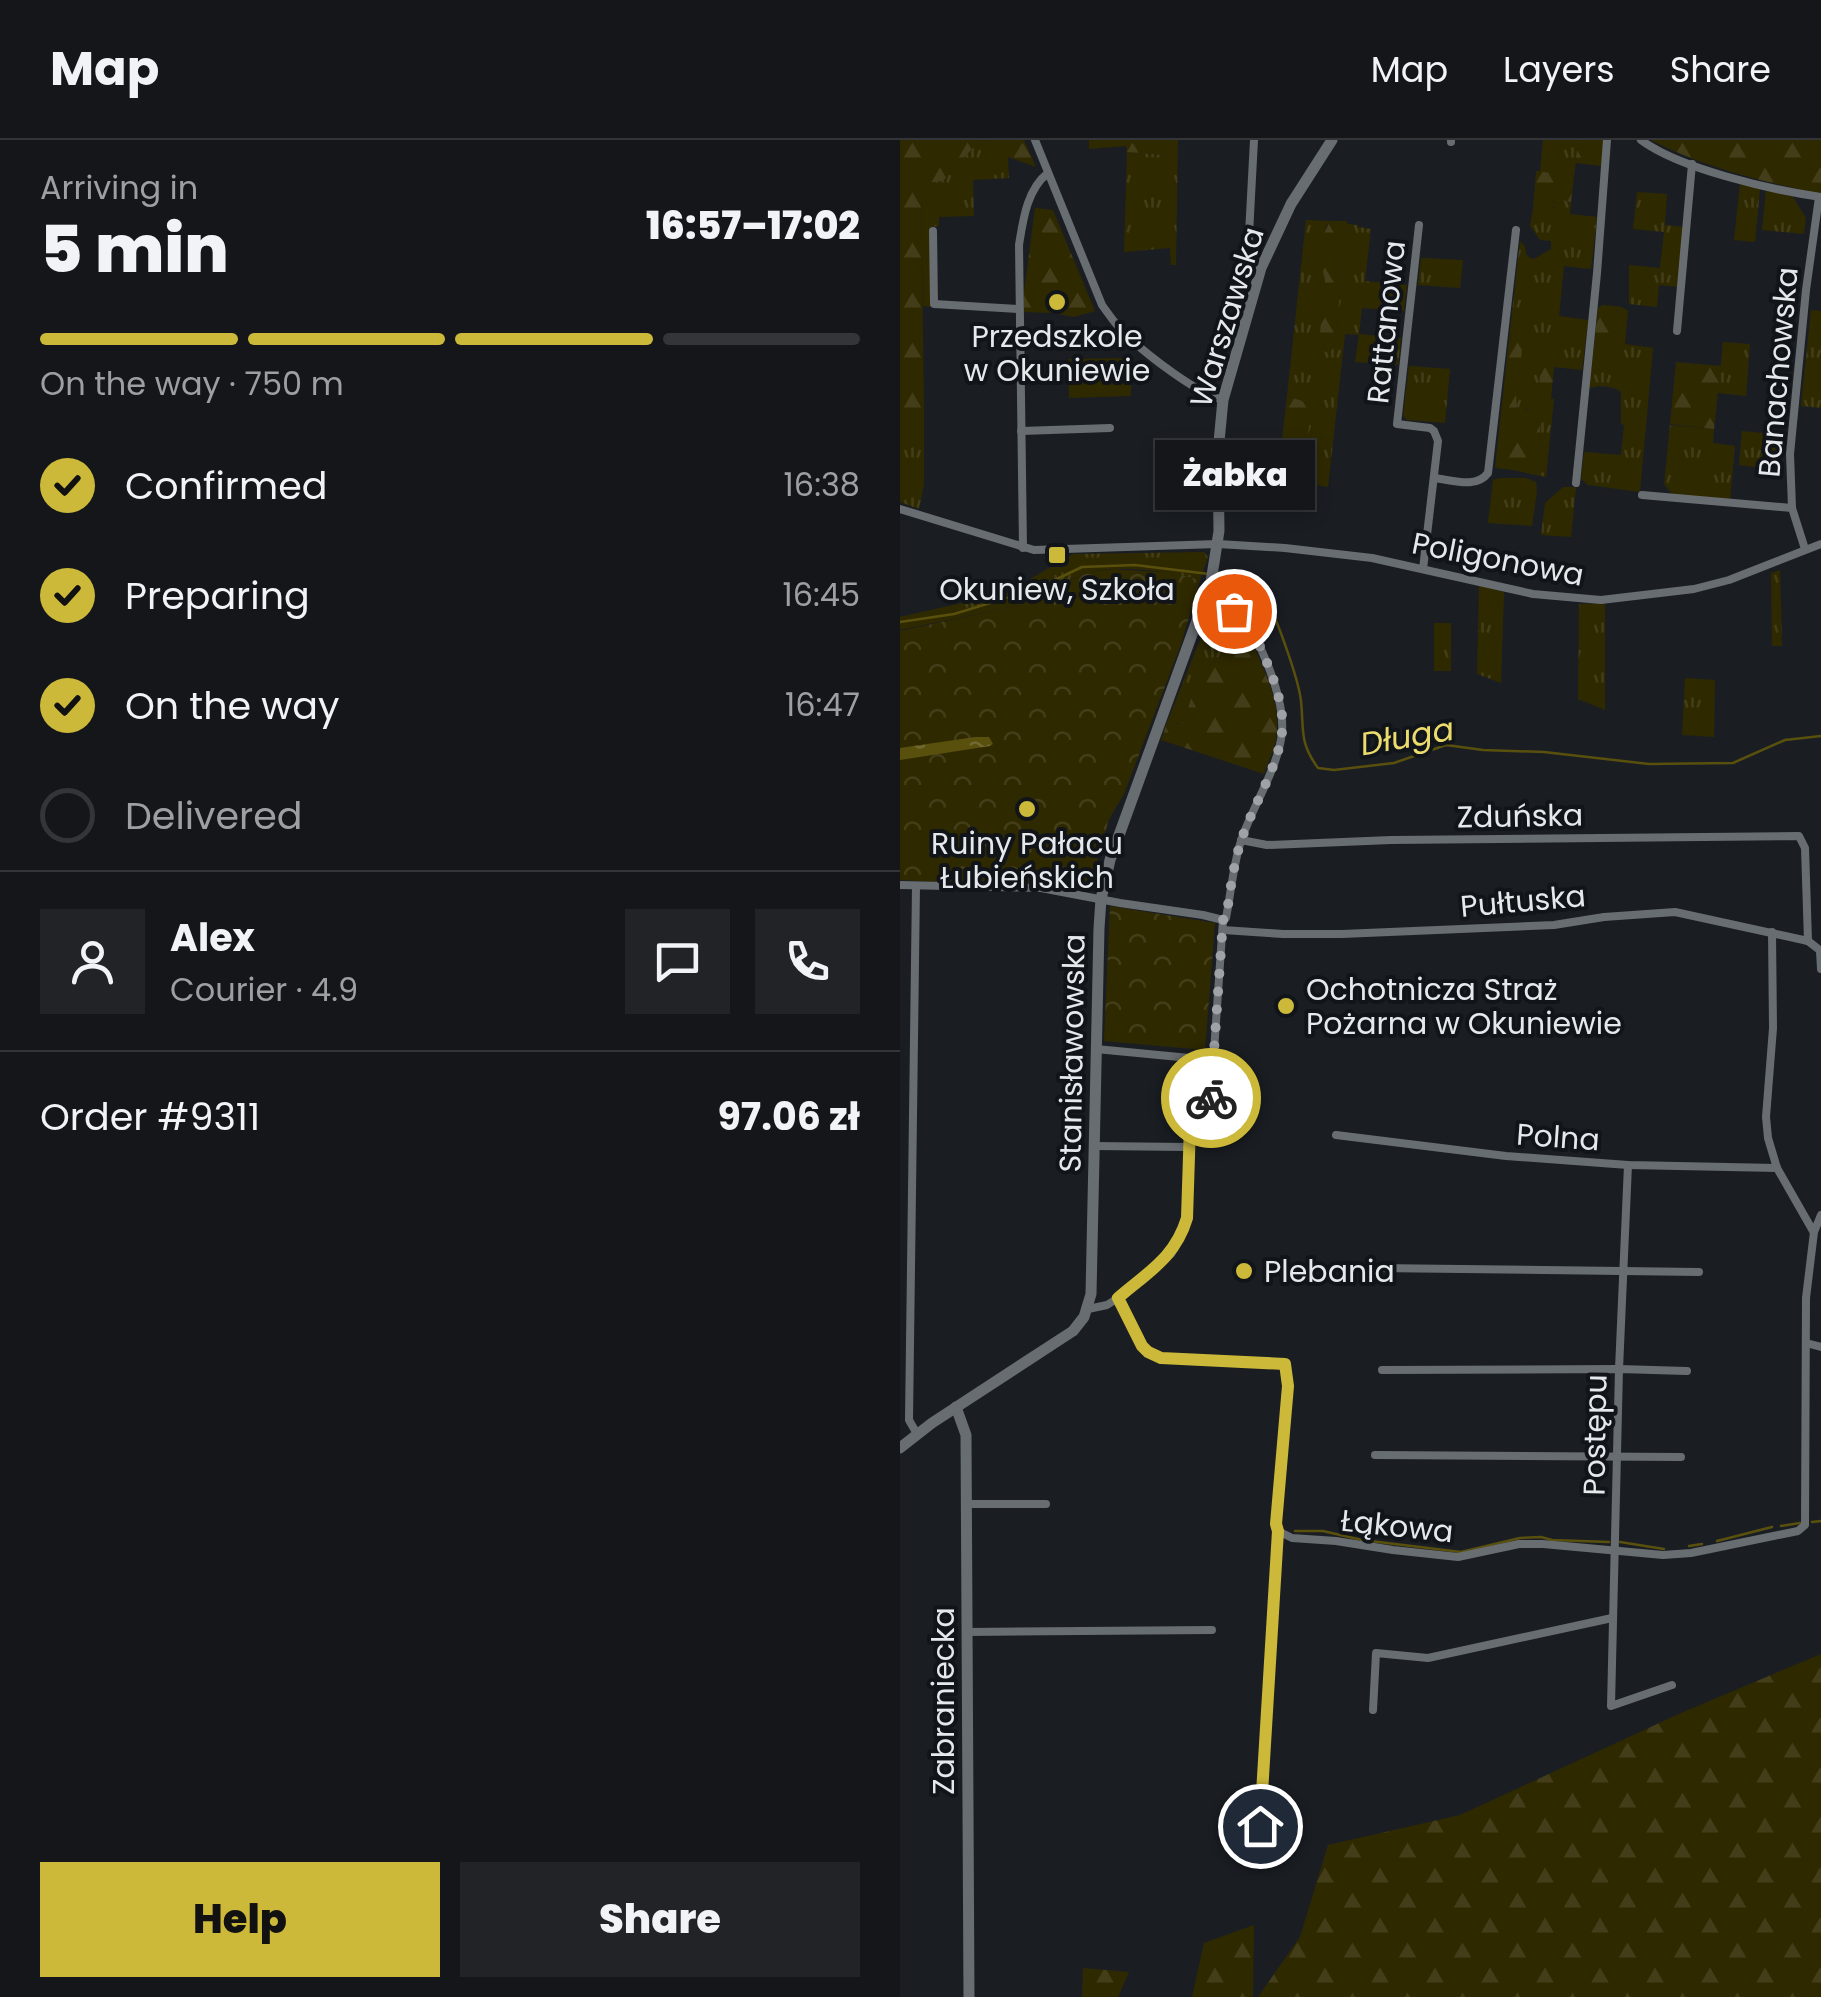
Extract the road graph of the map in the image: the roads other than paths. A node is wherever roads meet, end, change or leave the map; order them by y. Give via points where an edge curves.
1 (1035, 140) edge
2 (1254, 140) edge
3 (1332, 140) edge
4 (1607, 140) edge
5 (1641, 140) edge
6 (1692, 164) junction
7 (1048, 173) junction
8 (1820, 198) edge
9 (1420, 225) dead end
10 (1516, 230) dead end
11 (934, 231) dead end
12 (1261, 268) junction
13 (1019, 309) junction
14 (1677, 331) dead end
15 (1222, 400) junction
16 (1110, 428) dead end
17 (1021, 431) junction
18 (1434, 478) junction
19 (1576, 483) dead end
20 (1642, 496) dead end
21 (1792, 508) junction
22 (900, 509) edge
23 (1218, 544) junction
24 (1821, 544) edge
25 (1023, 548) junction
26 (1805, 549) junction
27 (1423, 570) junction
28 (1211, 582) joint
29 (1204, 603) junction
30 (1241, 840) junction
31 (900, 885) edge
32 (916, 886) junction
33 (1100, 899) junction
34 (1223, 925) junction
35 (1772, 932) junction
36 (1808, 941) junction
37 (1820, 951) edge
38 (1821, 969) edge
39 (914, 1006) junction
40 (900, 1008) edge
41 (1096, 1049) junction
42 (1211, 1057) junction
43 (1336, 1135) dead end
44 (1094, 1146) junction
45 (1189, 1147) junction
46 (1628, 1165) junction
47 (1778, 1168) junction
48 (1821, 1215) edge
49 (1814, 1232) junction
50 (1375, 1268) dead end
51 (1622, 1271) junction
52 (1699, 1272) dead end
53 (1118, 1298) junction
54 (1088, 1309) junction
55 (1806, 1343) junction
56 (1821, 1347) edge
57 (1619, 1368) junction
58 (1382, 1370) dead end
59 (1687, 1371) dead end
60 (956, 1407) junction
61 (917, 1434) junction
62 (900, 1448) edge
63 (1375, 1455) dead end
64 (1617, 1457) junction
65 (1681, 1457) dead end
66 (967, 1504) junction
67 (1046, 1504) dead end
68 (1278, 1531) junction
69 (1615, 1550) junction
70 (1612, 1618) junction
71 (1212, 1630) dead end
72 (968, 1632) junction
73 (1672, 1685) dead end
74 (1372, 1710) dead end
75 (1260, 1826) dead end
76 (969, 1997) edge

1 - 7 street
2 - 12 street via 1248,253
3 - 12 main road, Warszawska
4 - 19 street
5 - 6 street
6 - 8 street
6 - 14 street
7 - 13 street via 1024,218
7 - 15 street via 1113,321 1166,366
8 - 21 street, Banachowska via 1790,454
9 - 18 street, Rattanowa via 1397,424 1434,430
10 - 18 street via 1488,473 1474,483
11 - 13 street via 934,304
12 - 15 main road, Warszawska
13 - 17 street
15 - 23 main road, Warszawska
16 - 17 street
17 - 25 street
18 - 27 street, Rattanowa
20 - 21 street
21 - 26 street, Banachowska
22 - 25 street, Poligonowa
23 - 25 street, Poligonowa
23 - 27 street, Poligonowa via 1334,552
23 - 28 main road, Warszawska
24 - 26 street, Poligonowa
26 - 27 street, Poligonowa via 1694,589 1601,600 1533,594
28 - 29 main road, Stanisławowska
29 - 30 street via 1244,614 1282,715 1273,762
29 - 33 main road, Stanisławowska
30 - 34 street
30 - 36 street, Zduńska via 1799,836
31 - 32 street, Pułtuska
32 - 33 street, Pułtuska via 1041,888
32 - 39 street
33 - 34 street, Pułtuska via 1203,914
33 - 41 main road, Stanisławowska
34 - 35 street, Pułtuska via 1282,934 1380,932 1676,912
34 - 42 street
35 - 36 street, Pułtuska
35 - 47 street via 1766,1117
36 - 37 street, Pułtuska
37 - 38 street
39 - 40 street
39 - 61 street via 909,1420
41 - 42 street
41 - 44 main road, Stanisławowska
42 - 45 street via 1210,1108 1192,1122
43 - 46 street, Polna
44 - 45 street
44 - 54 main road, Stanisławowska
45 - 53 street via 1183,1232 1171,1254
46 - 47 street, Polna
46 - 51 street, Postępu
47 - 49 street
48 - 49 street
49 - 55 street
50 - 51 street
51 - 52 street
51 - 57 street, Postępu
53 - 54 street
53 - 68 street via 1142,1346 1161,1358 1285,1364
54 - 60 main road via 1072,1330
55 - 56 street
55 - 69 street, Łąkowa via 1805,1525 1691,1553
57 - 58 street
57 - 59 street
57 - 64 street, Postępu
60 - 61 main road
60 - 66 main road, Zabraniecka via 966,1435
61 - 62 main road
63 - 64 street
64 - 65 street
64 - 69 street, Postępu
66 - 67 street
66 - 72 main road, Zabraniecka
68 - 69 street, Łąkowa via 1458,1557 1519,1544
68 - 75 street
69 - 70 street, Postępu
70 - 73 street, Postępu via 1611,1706
70 - 74 street via 1428,1658 1376,1653
71 - 72 street
72 - 76 main road, Zabraniecka

